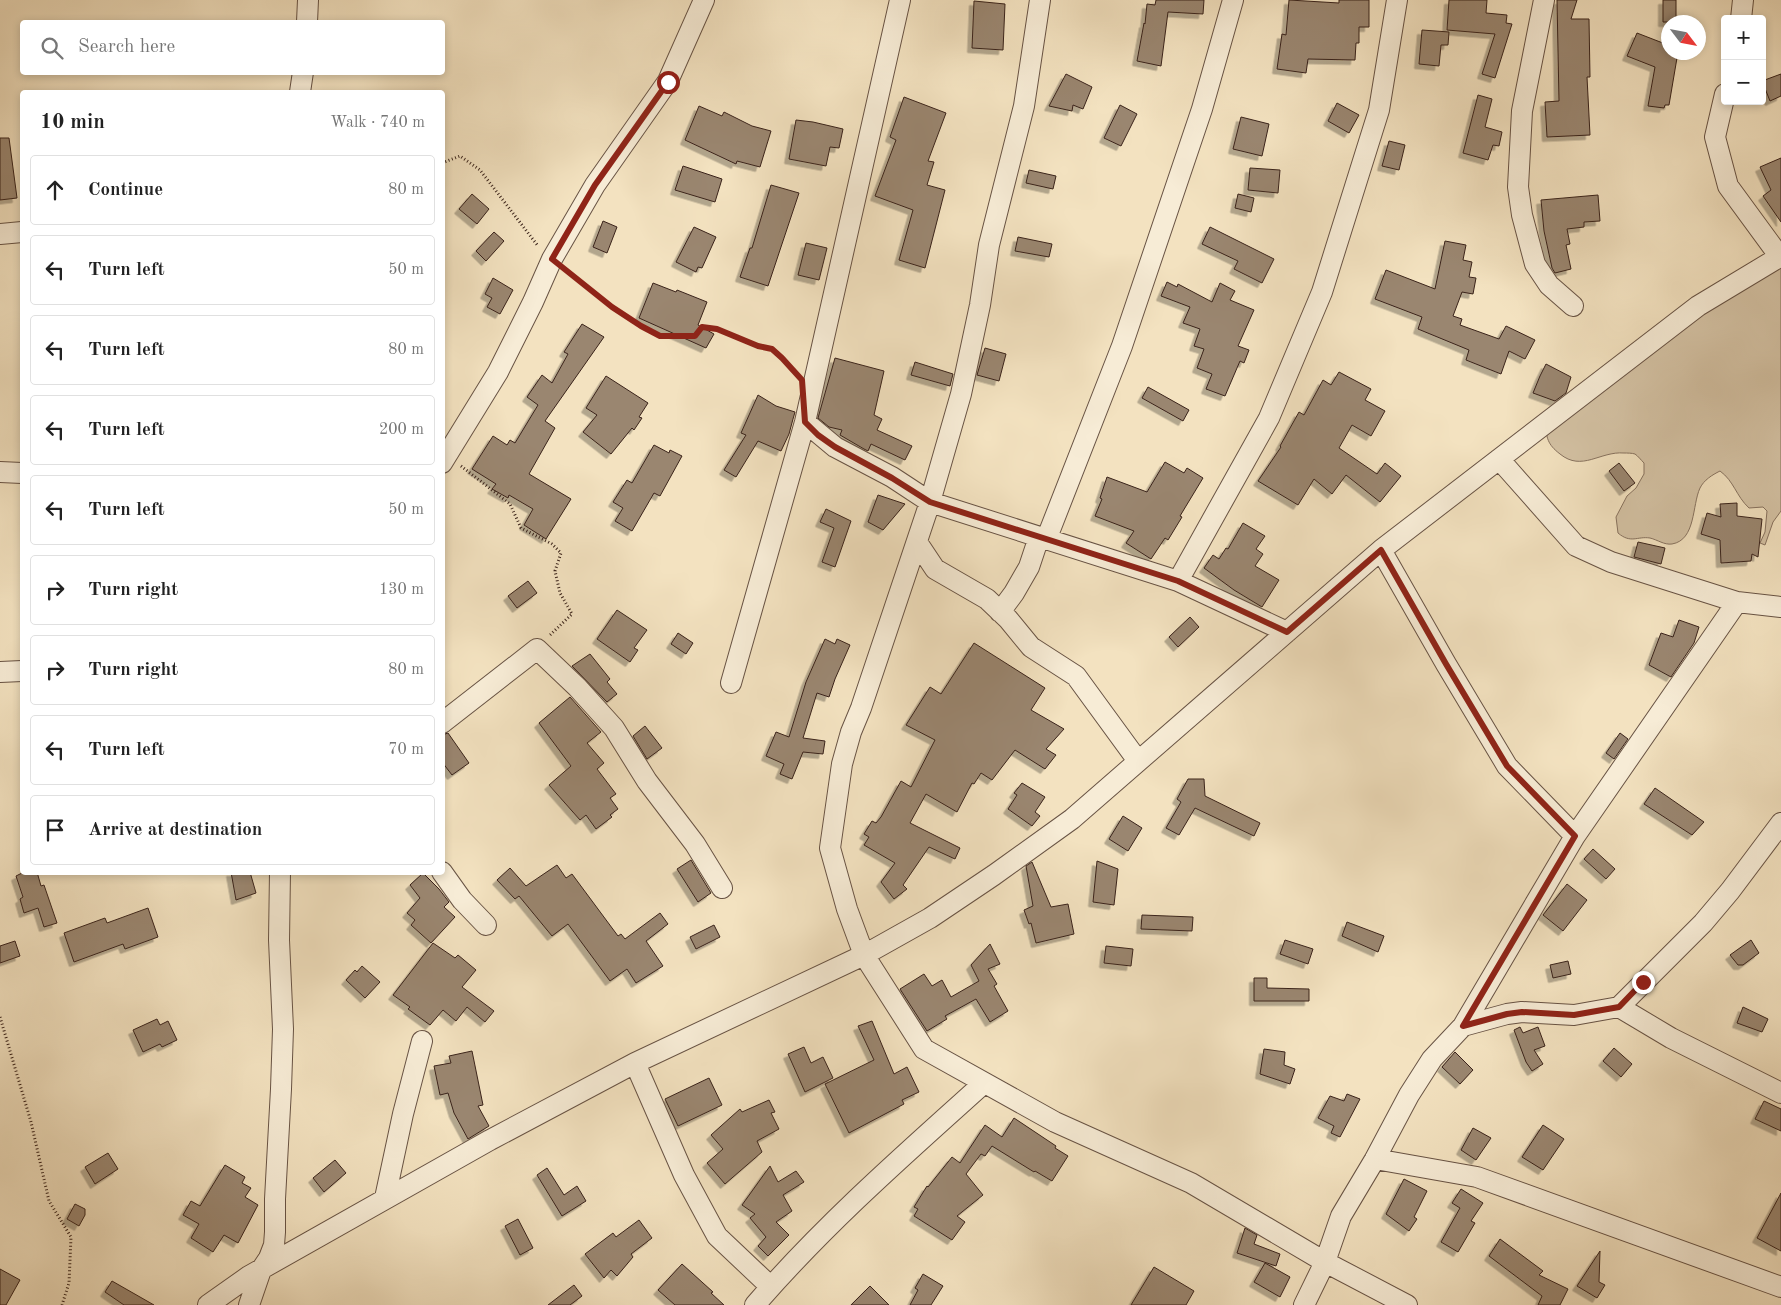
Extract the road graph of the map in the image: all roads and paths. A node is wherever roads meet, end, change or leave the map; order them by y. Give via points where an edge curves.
1 (308, 0) edge
2 (704, 0) edge
3 (900, 0) edge
4 (1040, 0) edge
5 (1233, 0) edge
6 (1397, 0) edge
7 (1544, 0) edge
8 (1743, 0) edge
9 (1741, 15) edge
10 (307, 20) edge
11 (303, 75) edge
12 (300, 90) edge
13 (1722, 105) edge
14 (445, 162) edge
15 (20, 232) edge
16 (0, 234) edge
17 (1781, 256) edge
18 (552, 259) junction
19 (1573, 306) dead end
20 (802, 380) dead end
21 (805, 422) junction
22 (1499, 459) junction
23 (445, 460) edge
24 (0, 472) edge
25 (20, 473) edge
26 (930, 502) junction
27 (1043, 539) junction
28 (917, 542) junction
29 (1381, 550) junction
30 (1178, 581) junction
31 (1736, 602) junction
32 (1781, 606) edge
33 (1000, 612) junction
34 (1287, 632) junction
35 (537, 649) junction
36 (20, 671) edge
37 (0, 672) edge
38 (731, 683) dead end
39 (445, 721) edge
40 (1138, 761) junction
41 (1781, 823) edge
42 (1575, 836) junction
43 (280, 875) edge
44 (444, 875) edge
45 (722, 888) dead end
46 (486, 925) dead end
47 (864, 954) junction
48 (1619, 1007) junction
49 (0, 1016) edge
50 (1463, 1026) junction
51 (422, 1041) dead end
52 (635, 1063) junction
53 (984, 1083) junction
54 (1781, 1094) edge
55 (1375, 1158) junction
56 (385, 1198) junction
57 (1325, 1262) junction
58 (261, 1270) junction
59 (771, 1287) junction
60 (1781, 1287) edge
61 (62, 1305) edge
62 (208, 1305) edge
63 (249, 1305) edge
64 (755, 1305) edge
65 (1304, 1305) edge
66 (1408, 1305) edge

1 - 10 street
2 - 18 street via 668,82 595,185
3 - 21 street
4 - 26 street via 1024,106 989,245 961,394
5 - 27 street via 1202,109 1122,346
6 - 30 street via 1379,110 1322,292 1269,418
7 - 19 street via 1522,111 1518,187 1535,264 1549,285
8 - 9 street
11 - 12 street
13 - 17 street via 1715,137 1728,186
14 - 18 path via 460,156 480,170
15 - 16 street
17 - 22 street via 1698,306
18 - 20 path via 612,307 660,336 695,336 702,327 717,329 772,349
18 - 23 street via 498,372
21 - 26 street via 835,447
21 - 38 street
22 - 29 street
22 - 31 street via 1576,546 1611,562
23 - 35 path via 462,467 510,504 521,528 552,544 561,553 555,572 560,593 572,614
24 - 25 street
26 - 27 street
26 - 28 street
27 - 30 street
27 - 33 street
28 - 33 street via 935,569 987,599
28 - 47 street via 851,732 838,786 830,848
29 - 34 street
29 - 42 street via 1507,766
30 - 34 street
31 - 32 street
31 - 42 street
33 - 40 street via 1031,647 1076,676
34 - 40 street
35 - 39 street
35 - 45 street via 614,728
36 - 37 street
40 - 47 street via 1072,818 994,875 930,918
41 - 48 street via 1703,923
42 - 50 street
43 - 58 street via 283,1029 276,1218 274,1245
44 - 46 street
47 - 52 street
47 - 53 street via 924,1049
48 - 50 street via 1574,1015 1522,1012
48 - 54 street via 1671,1038
49 - 61 path via 49,1201 71,1237 69,1283
50 - 55 street via 1432,1059 1408,1095
51 - 56 street
52 - 56 street
52 - 59 street via 684,1175 718,1236
53 - 57 street via 1055,1122 1191,1183
53 - 59 street via 790,1264
55 - 57 street via 1341,1216
55 - 60 street via 1477,1177
56 - 58 street
57 - 65 street
57 - 66 street
58 - 62 street
58 - 63 street
59 - 64 street

